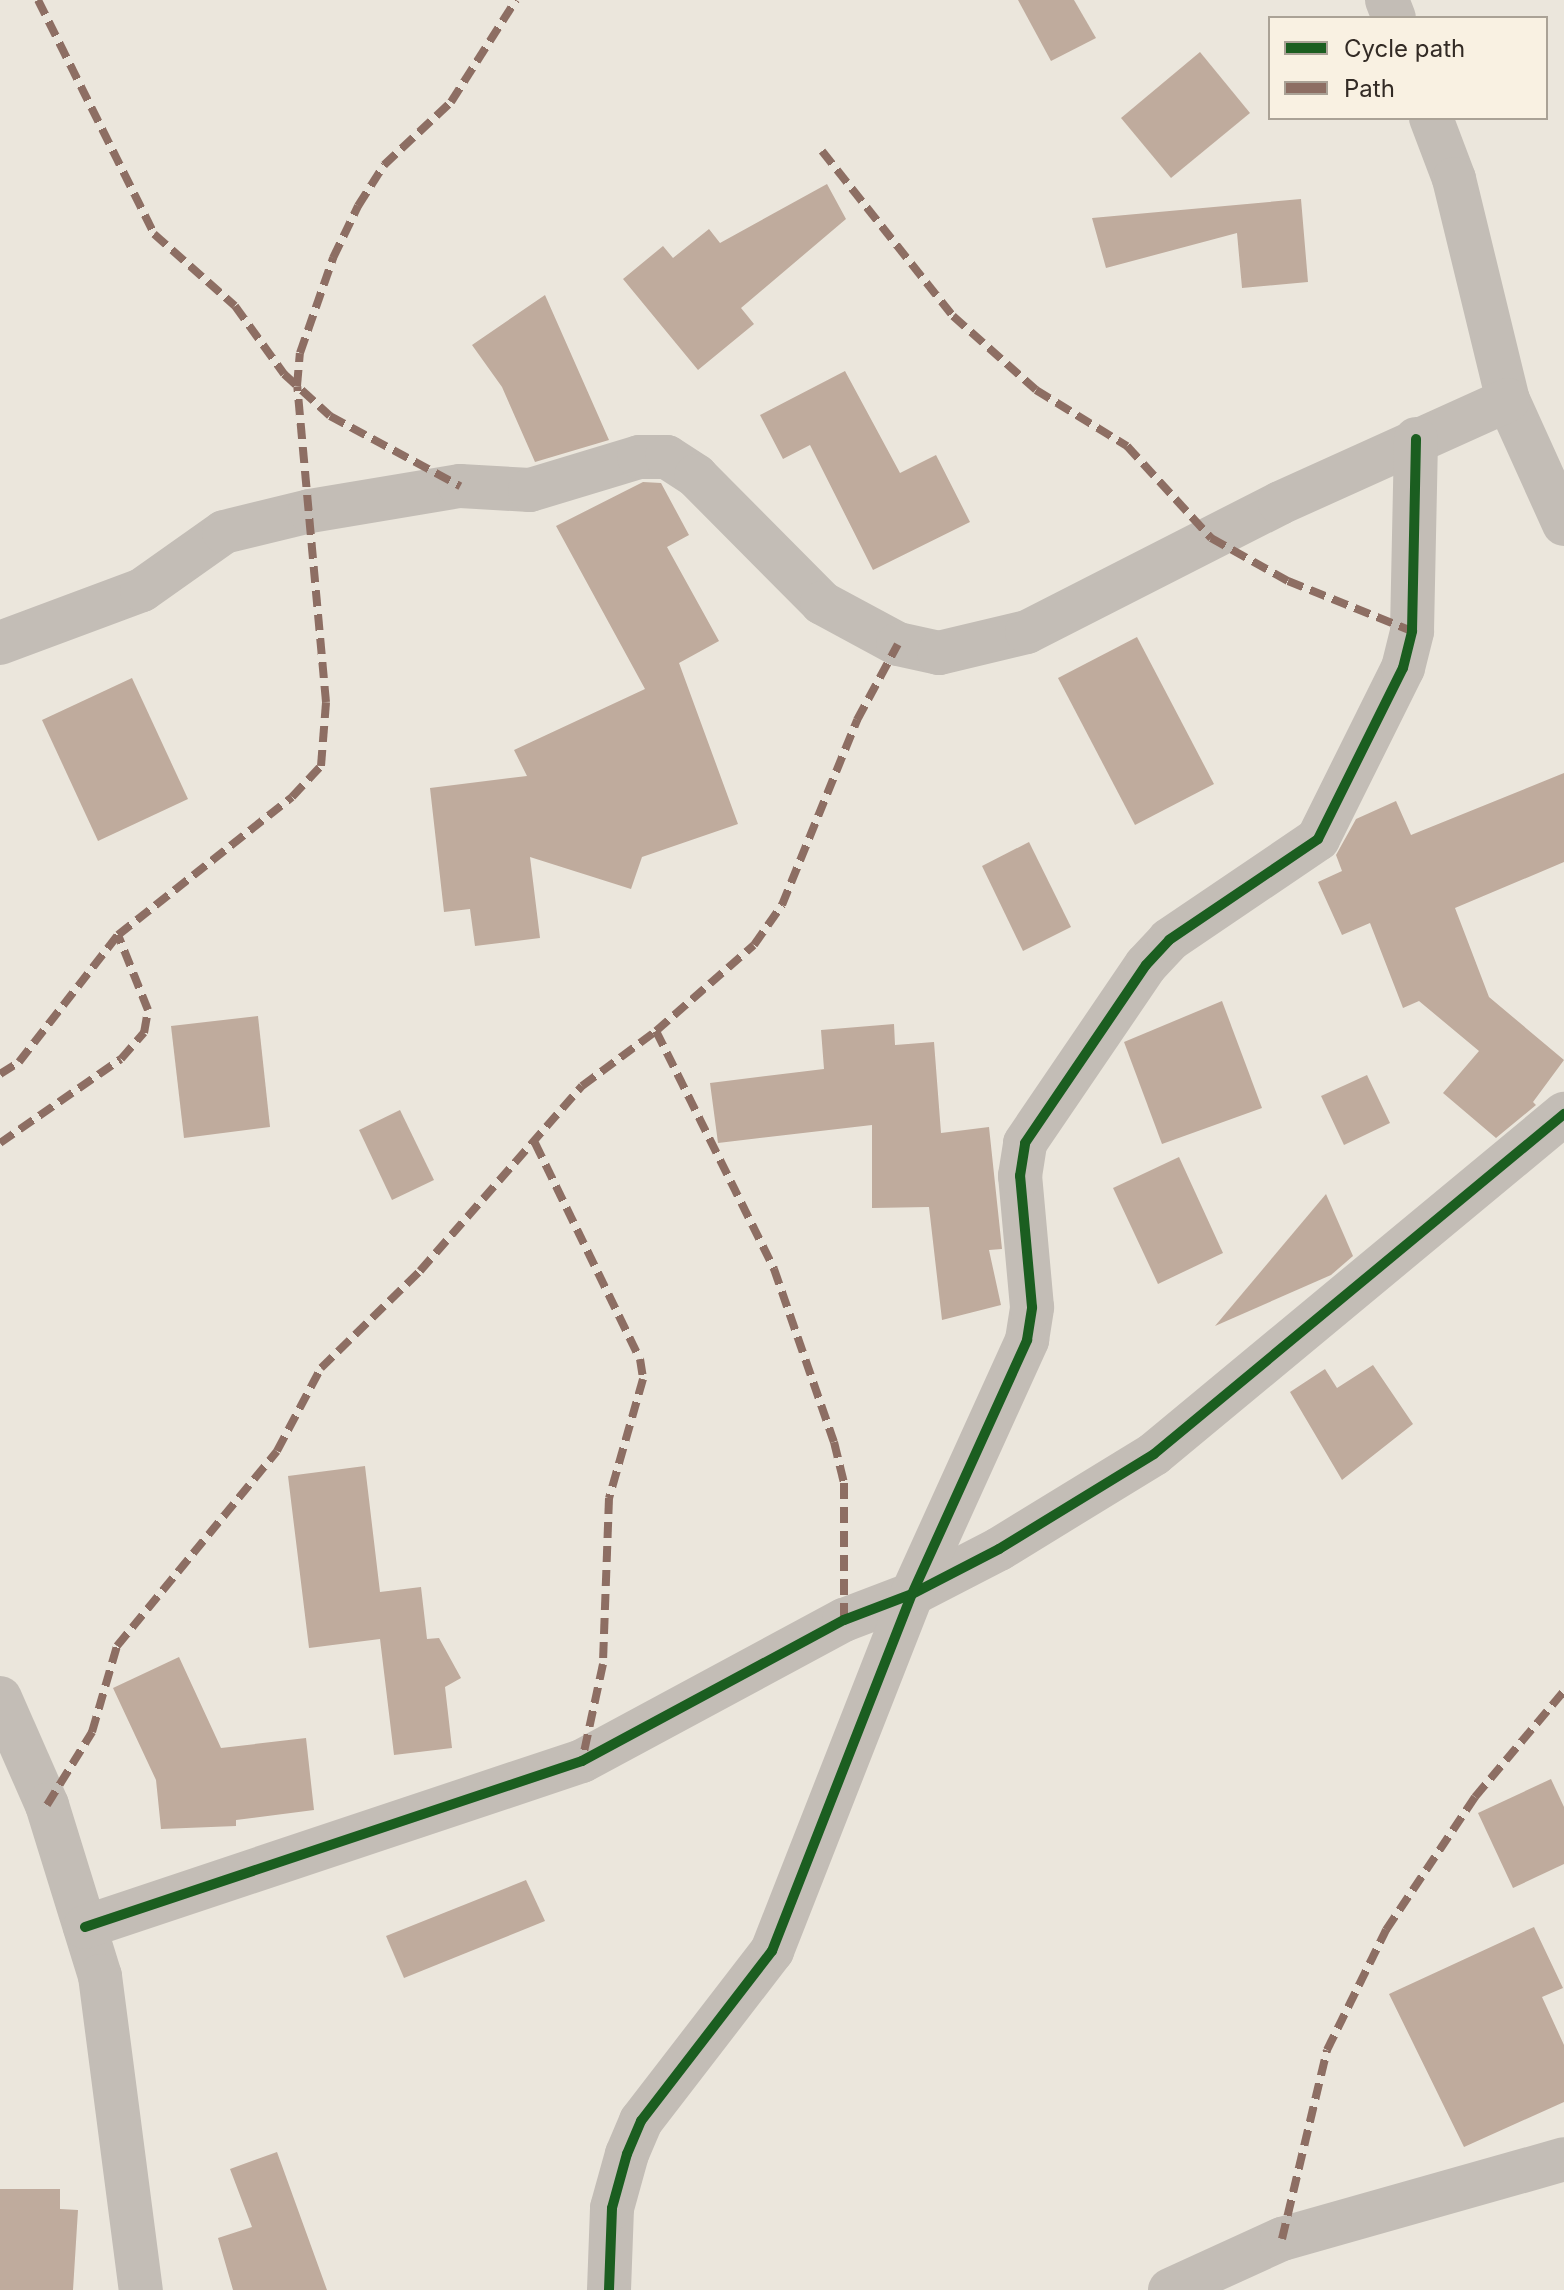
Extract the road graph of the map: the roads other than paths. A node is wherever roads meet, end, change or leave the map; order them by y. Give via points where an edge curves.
1 (1432, 120) edge
2 (1508, 400) junction
3 (1416, 439) junction
4 (1564, 524) edge
5 (0, 643) edge
6 (1564, 1114) edge
7 (912, 1594) junction
8 (0, 1698) edge
9 (85, 1927) junction
10 (1564, 2159) edge
11 (141, 2290) edge
12 (609, 2290) edge
13 (1170, 2290) edge

1 - 2 street via 1454,179
2 - 3 street
2 - 4 street
3 - 5 street via 1027,632 939,653 898,644 822,603 696,476 667,457 639,457 530,490 460,486 310,511 224,532 142,590
3 - 7 street via 1412,631 1403,668 1318,839 1169,940 1146,965 1025,1143 1020,1176 1032,1307 1027,1340
6 - 7 street via 1154,1454 999,1549
7 - 9 street via 844,1620 582,1761
7 - 12 street via 772,1951 641,2121 612,2208
8 - 9 street via 47,1805
9 - 11 street via 110,2040
10 - 13 street via 1282,2239

